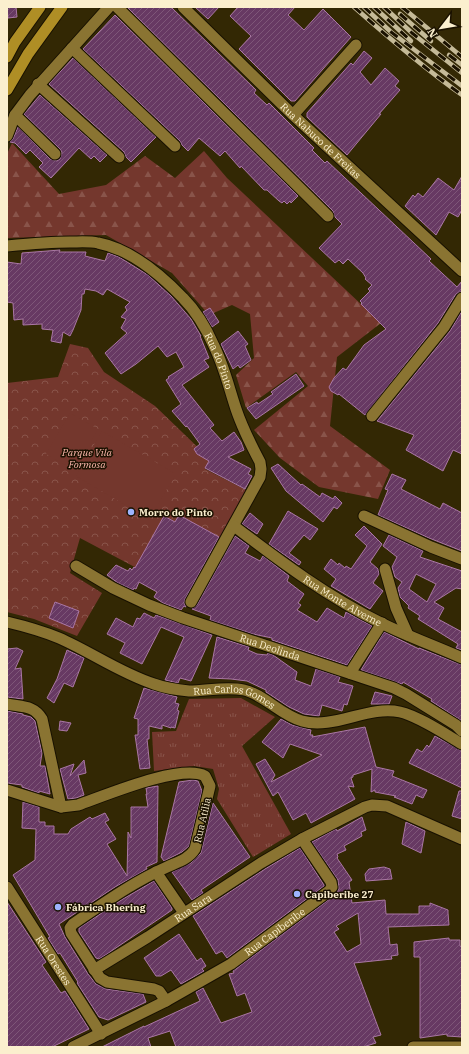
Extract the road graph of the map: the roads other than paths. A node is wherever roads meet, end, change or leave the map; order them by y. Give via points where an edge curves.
1 (40, 7) edge
2 (62, 7) edge
3 (109, 7) edge
4 (117, 7) edge
5 (183, 7) edge
6 (356, 45) dead end
7 (72, 48) junction
8 (7, 57) edge
9 (38, 84) junction
10 (7, 90) edge
11 (15, 115) junction
12 (293, 115) junction
13 (7, 136) edge
14 (175, 146) dead end
15 (55, 154) dead end
16 (119, 157) dead end
17 (328, 216) dead end
18 (7, 246) edge
19 (462, 271) edge
20 (462, 298) edge
21 (372, 416) dead end
22 (364, 516) dead end
23 (234, 526) junction
24 (462, 559) edge
25 (76, 566) dead end
26 (385, 569) dead end
27 (191, 602) dead end
28 (7, 622) edge
29 (382, 623) junction
30 (408, 635) junction
31 (462, 658) edge
32 (350, 673) junction
33 (7, 704) edge
34 (462, 731) edge
35 (462, 744) edge
36 (7, 790) edge
37 (61, 807) junction
38 (302, 839) junction
39 (462, 839) edge
40 (156, 872) junction
41 (7, 887) edge
42 (184, 913) junction
43 (94, 970) junction
44 (166, 1001) junction
45 (101, 1034) junction
46 (73, 1047) edge
47 (413, 1047) edge
48 (462, 1047) edge

1 - 8 main road
2 - 10 main road
3 - 7 street
4 - 17 street
5 - 12 street, Rua Nabuco de Freitas
6 - 12 street
7 - 9 street
7 - 14 street
9 - 11 street
9 - 16 street
11 - 13 street
11 - 15 street
12 - 19 street, Rua Nabuco de Freitas
18 - 23 street, Rua do Pinto via 45,242 97,243 116,249 141,262 184,298 214,345 240,421 260,462 260,477
20 - 21 street via 444,327
22 - 24 street
23 - 27 street, Rua do Pinto
23 - 29 street, Rua Monte Alverne via 315,586
25 - 32 street, Rua Deolinda via 149,605
26 - 30 street via 396,608
28 - 35 street, Rua Carlos Gomes via 59,638 154,684 189,691 244,690 286,714 312,723 376,712 400,712
29 - 30 street, Rua Monte Alverne
29 - 32 street
30 - 31 street, Rua Monte Alverne
32 - 34 street, Rua Deolinda via 406,694
33 - 37 street via 32,709 38,712 42,719
36 - 37 street, Rua Atília
37 - 40 street, Rua Atília via 78,805 139,783 181,773 193,772 205,776 210,786 193,854
38 - 39 street, Rua Sara via 372,804 387,806
38 - 42 street, Rua Sara
38 - 44 street, Rua Capiberibe via 331,882 330,890 230,964
40 - 42 street
40 - 43 street, Rua Atília via 127,887 71,926 71,933
41 - 45 street, Rua Orestes
42 - 43 street, Rua Sara
43 - 44 street via 104,981 157,990
44 - 45 street
45 - 46 street
47 - 48 street

